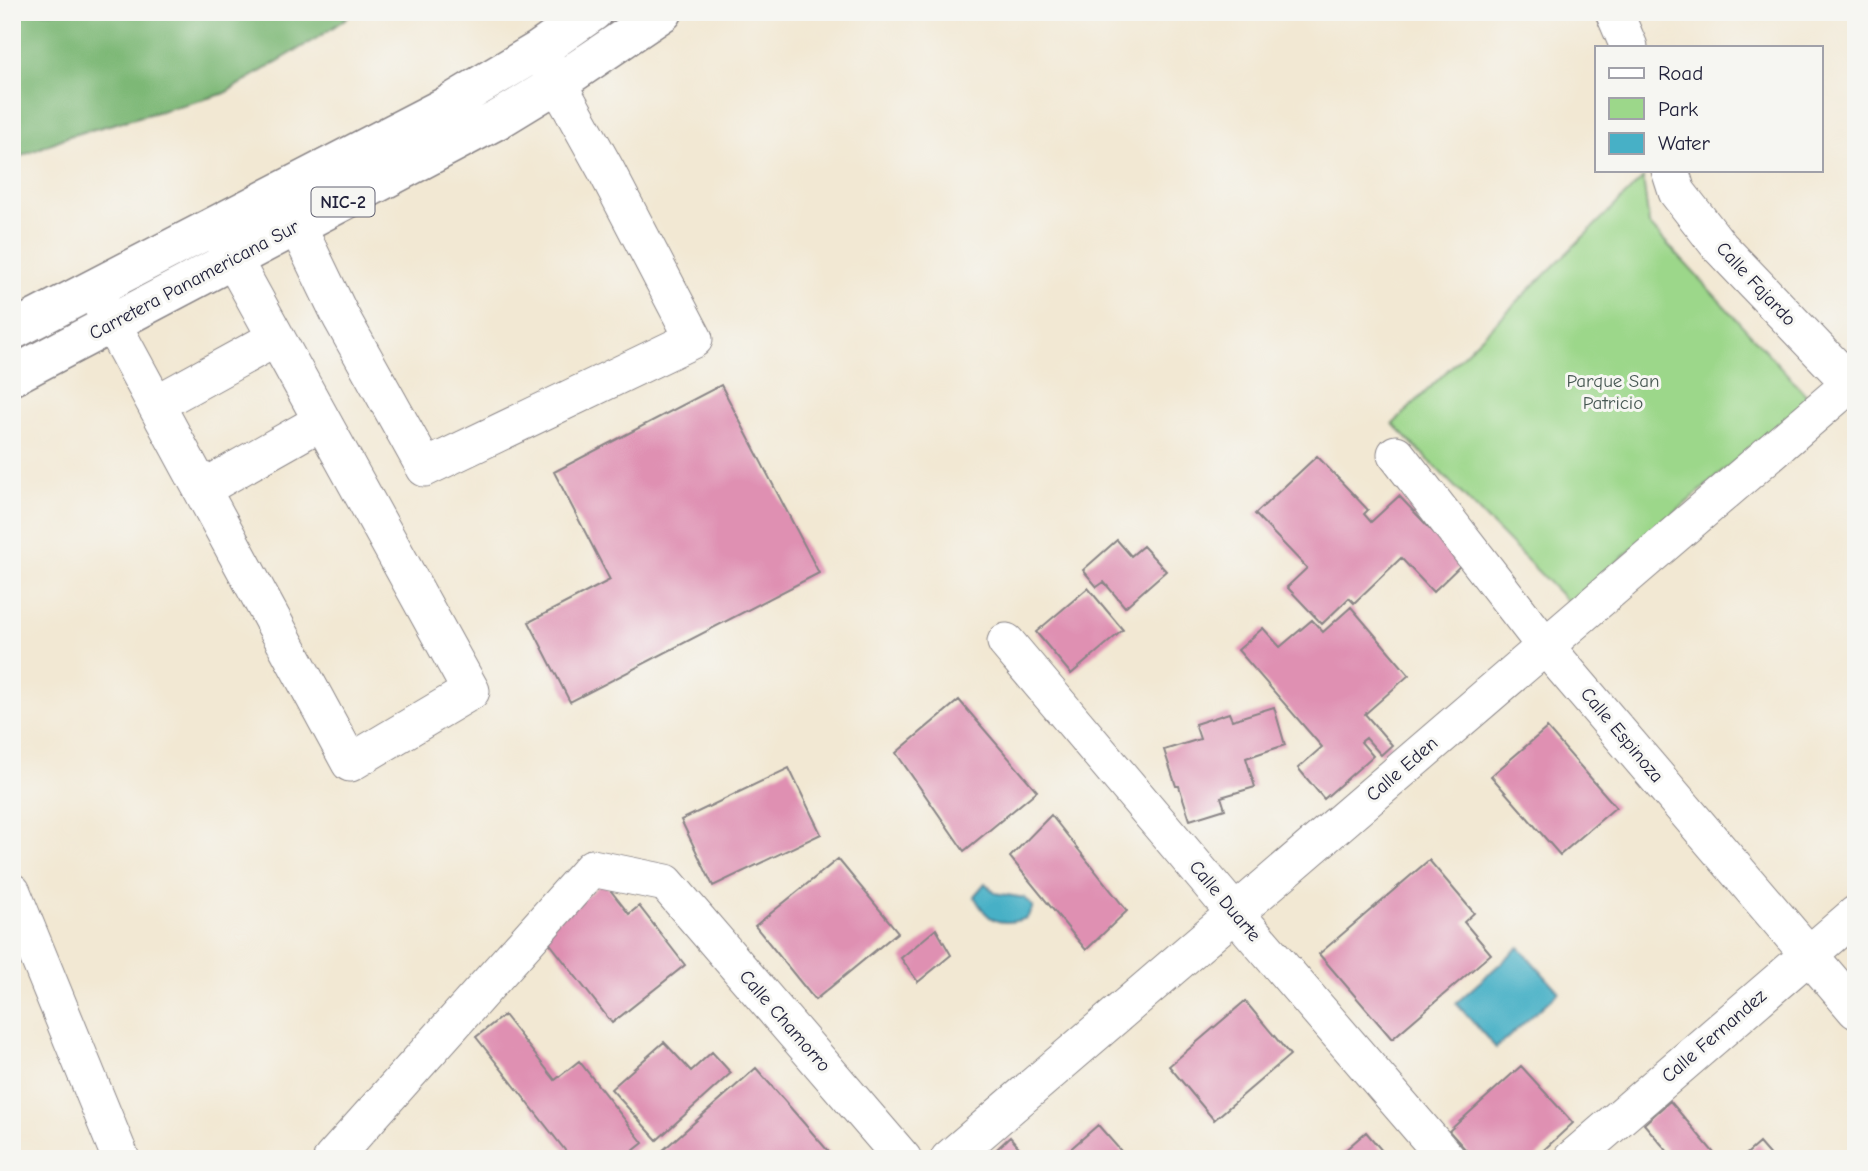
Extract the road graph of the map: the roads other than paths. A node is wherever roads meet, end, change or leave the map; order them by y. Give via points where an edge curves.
1 (593, 12) edge
2 (663, 12) edge
3 (1614, 12) edge
4 (1629, 46) edge
5 (539, 50) junction
6 (558, 83) junction
7 (1671, 172) edge
8 (280, 192) junction
9 (214, 226) junction
10 (297, 226) junction
11 (233, 259) junction
12 (93, 289) junction
13 (112, 323) junction
14 (12, 331) edge
15 (276, 338) junction
16 (12, 376) edge
17 (1854, 384) edge
18 (156, 404) junction
19 (322, 421) junction
20 (1396, 454) dead end
21 (202, 489) junction
22 (1006, 642) dead end
23 (1545, 646) junction
24 (12, 892) edge
25 (1235, 913) junction
26 (1856, 914) edge
27 (1808, 955) junction
28 (1856, 1010) edge
29 (121, 1159) edge
30 (332, 1159) edge
31 (903, 1159) edge
32 (950, 1159) edge
33 (1447, 1159) edge
34 (1572, 1159) edge

1 - 5 highway, Carretera Panamericana Sur / NIC-2
2 - 6 highway, Carretera Panamericana Sur / NIC-2
3 - 4 street
5 - 6 street
5 - 8 highway, Carretera Panamericana Sur / NIC-2 via 446,106
6 - 10 highway, Carretera Panamericana Sur / NIC-2
6 - 10 street via 694,339 425,468 341,317
7 - 17 street, Calle Fajardo via 1677,192 1720,247
8 - 9 highway, Carretera Panamericana Sur / NIC-2
8 - 10 street
9 - 11 street
9 - 12 highway, Carretera Panamericana Sur / NIC-2
10 - 11 highway, Carretera Panamericana Sur / NIC-2
11 - 13 highway, Carretera Panamericana Sur / NIC-2
11 - 15 street
12 - 13 street
12 - 14 highway, Carretera Panamericana Sur / NIC-2
13 - 16 highway, Carretera Panamericana Sur / NIC-2
13 - 18 street
15 - 18 street
15 - 19 street
17 - 23 street, Calle Eden
18 - 21 street
19 - 21 street
19 - 21 street via 471,691 350,763
20 - 23 street, Calle Espinoza
22 - 25 street, Calle Duarte
23 - 25 street, Calle Eden
23 - 27 street, Calle Espinoza
24 - 29 street
25 - 32 street, Calle Eden
25 - 33 street, Calle Duarte
26 - 27 street, Calle Fernandez
27 - 28 street, Calle Espinoza
27 - 34 street, Calle Fernandez
30 - 31 street, Calle Chamorro via 592,868 666,883

